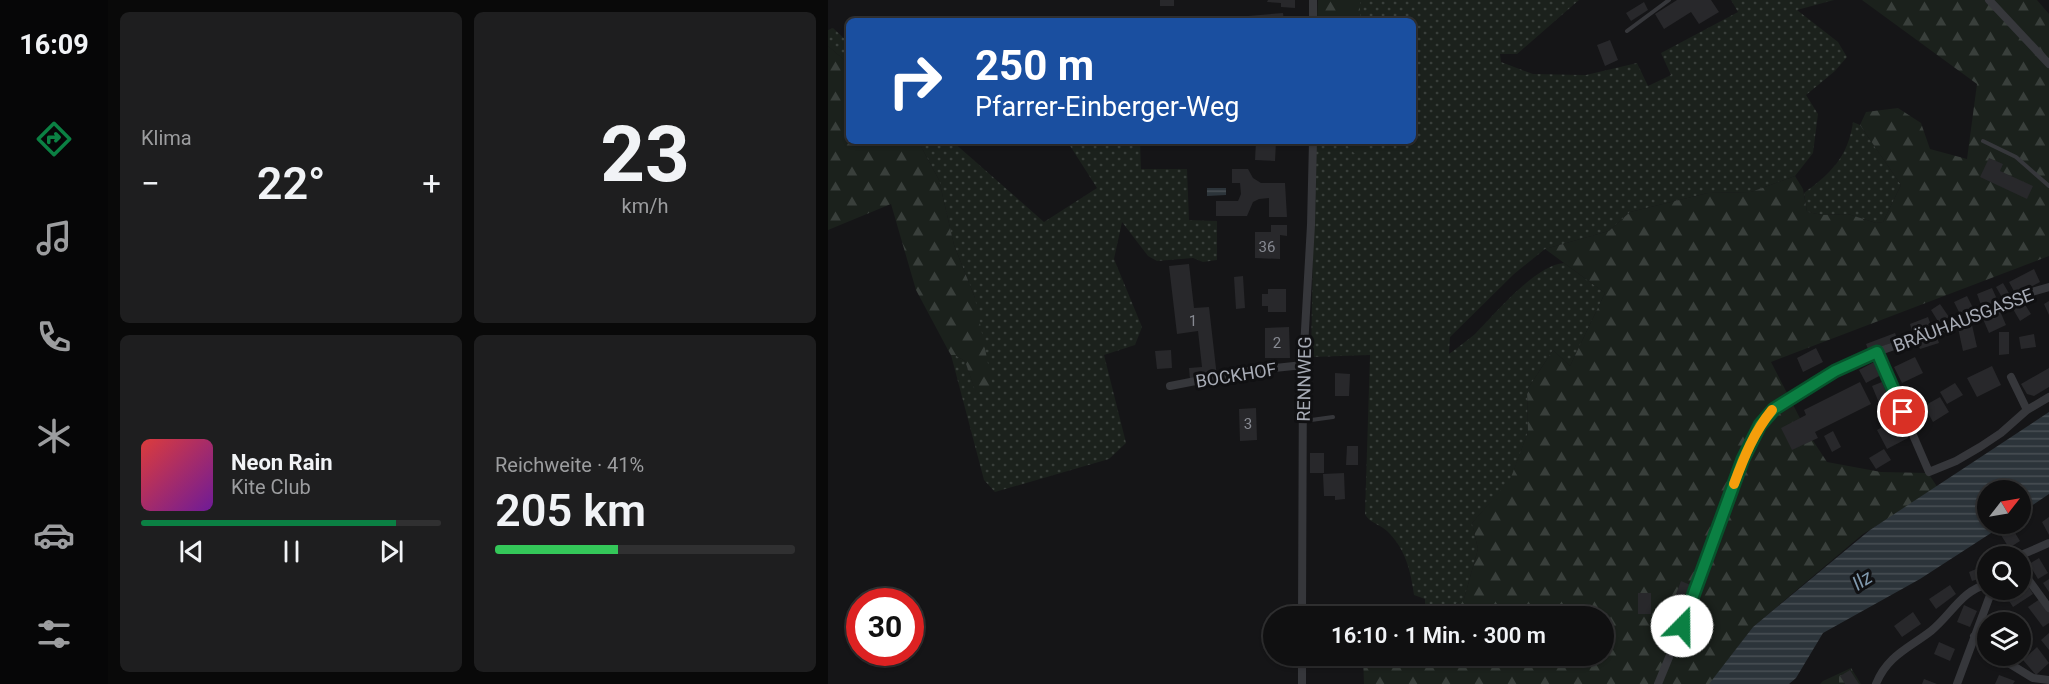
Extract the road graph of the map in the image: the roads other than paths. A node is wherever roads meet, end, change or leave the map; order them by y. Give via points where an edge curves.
1 (1313, 0) edge
2 (1669, 0) edge
3 (1989, 0) edge
4 (1313, 18) edge
5 (1627, 31) dead end
6 (2049, 64) edge
7 (1983, 141) dead end
8 (1313, 144) edge
9 (2049, 186) edge
10 (2049, 287) edge
11 (1877, 352) junction
12 (1303, 365) junction
13 (2011, 377) dead end
14 (1170, 386) dead end
15 (2049, 397) edge
16 (2027, 410) junction
17 (1333, 417) dead end
18 (1303, 421) junction
19 (2049, 543) edge
20 (2031, 551) edge
21 (2031, 584) edge
22 (1977, 589) edge
23 (1988, 600) edge
24 (1302, 606) edge
25 (2049, 609) edge
26 (1974, 636) junction
27 (1977, 639) edge
28 (1302, 666) edge
29 (2013, 666) edge
30 (2049, 680) edge
31 (1302, 684) edge
32 (1658, 684) edge
33 (1876, 684) edge
34 (1957, 684) edge

1 - 4 street
2 - 5 lane
3 - 6 street
7 - 9 lane via 2016,157
8 - 12 street, RENNWEG
10 - 11 street, BRÄUHAUSGASSE via 2007,307
11 - 16 street via 1929,472 1980,447
11 - 32 street, BRÄUHAUSGASSE via 1835,371 1774,409 1760,425 1743,459 1698,587
12 - 14 street, BOCKHOF
12 - 18 street, RENNWEG
13 - 16 street
15 - 16 street
17 - 18 lane
18 - 24 street, RENNWEG
19 - 20 street
21 - 25 street
22 - 33 street via 1932,630 1894,656 1880,672
23 - 26 street
26 - 27 street
26 - 34 street
28 - 31 street
29 - 30 street via 2032,678

